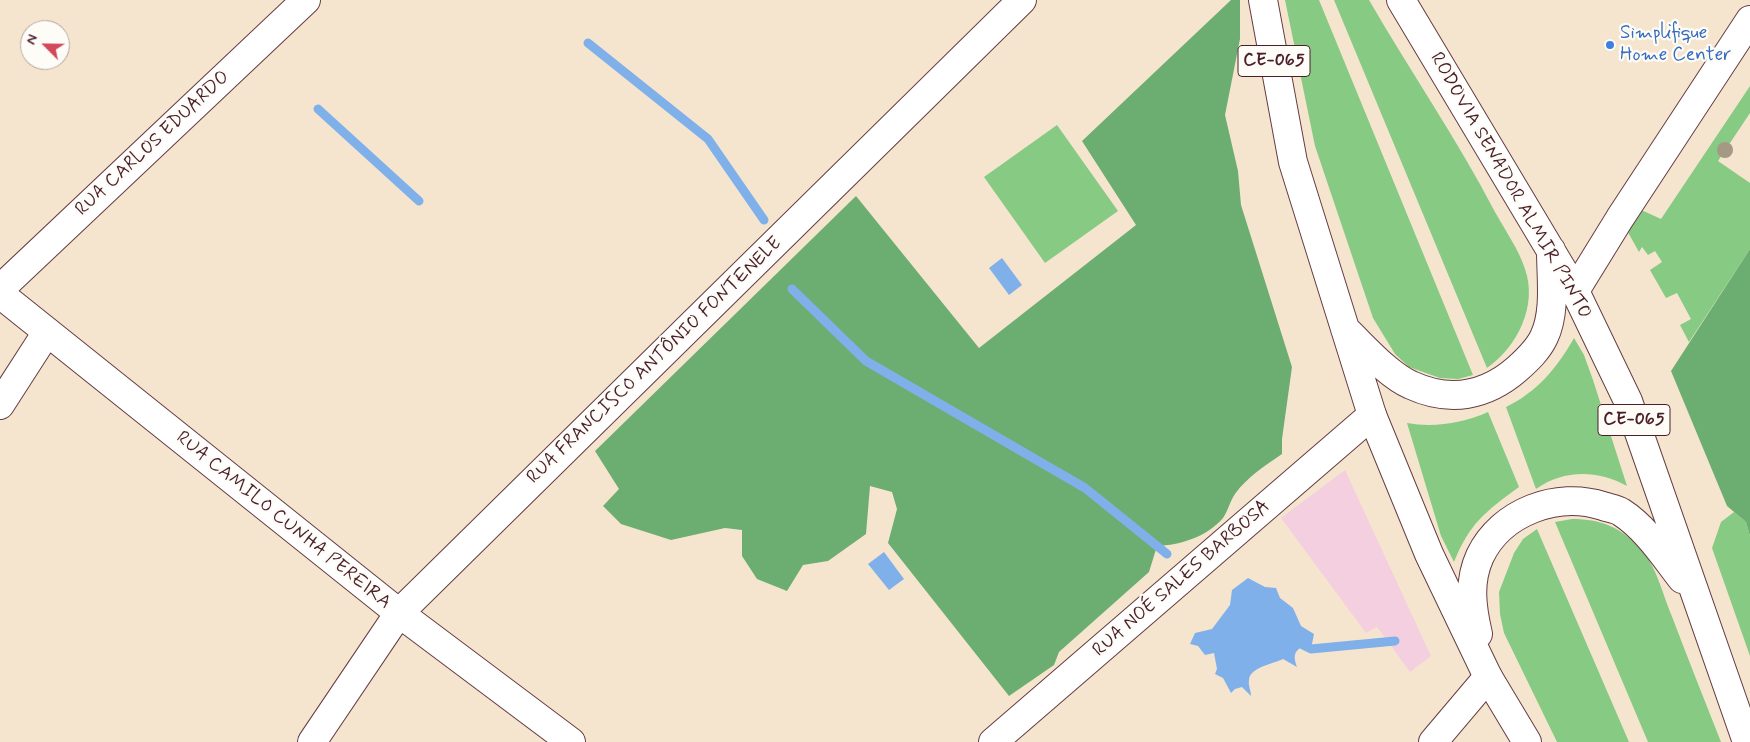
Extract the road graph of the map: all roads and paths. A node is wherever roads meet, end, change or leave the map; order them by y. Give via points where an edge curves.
1 (306, 0) edge
2 (1022, 0) edge
3 (1263, 0) edge
4 (1401, 0) edge
5 (1750, 20) edge
6 (1551, 248) junction
7 (0, 289) edge
8 (1575, 291) junction
9 (0, 294) edge
10 (1344, 328) junction
11 (47, 332) junction
12 (0, 405) edge
13 (1372, 415) junction
14 (1698, 600) junction
15 (399, 613) junction
16 (1488, 676) junction
17 (312, 742) edge
18 (571, 742) edge
19 (993, 742) edge
20 (1432, 742) edge
21 (1527, 742) edge
22 (1747, 742) edge

1 - 7 street, RUA CARLOS EDUARDO
2 - 15 street, RUA FRANCISCO ANTÔNIO FONTENELE
3 - 10 street, CE-065 via 1293,162
4 - 6 street, RODOVIA SENADOR ALMIR PINTO / CE-065
5 - 8 street
6 - 8 street, RODOVIA SENADOR ALMIR PINTO / CE-065
6 - 10 street via 1552,306 1544,337 1529,359 1507,378 1477,394 1458,396 1411,385
8 - 14 street, RODOVIA SENADOR ALMIR PINTO / CE-065 via 1628,401
9 - 11 street, RUA CAMILO CUNHA PEREIRA
10 - 13 street, CE-065
11 - 12 street
11 - 15 street, RUA CAMILO CUNHA PEREIRA
13 - 16 street, CE-065 via 1428,554
13 - 19 street, RUA NOÉ SALES BARBOSA
14 - 16 street via 1645,533 1620,511 1589,501 1537,506 1517,517 1491,539 1474,574 1471,598
14 - 22 street, RODOVIA SENADOR ALMIR PINTO / CE-065
15 - 17 street, RUA FRANCISCO ANTÔNIO FONTENELE
15 - 18 street, RUA CAMILO CUNHA PEREIRA
16 - 20 street
16 - 21 street, CE-065

